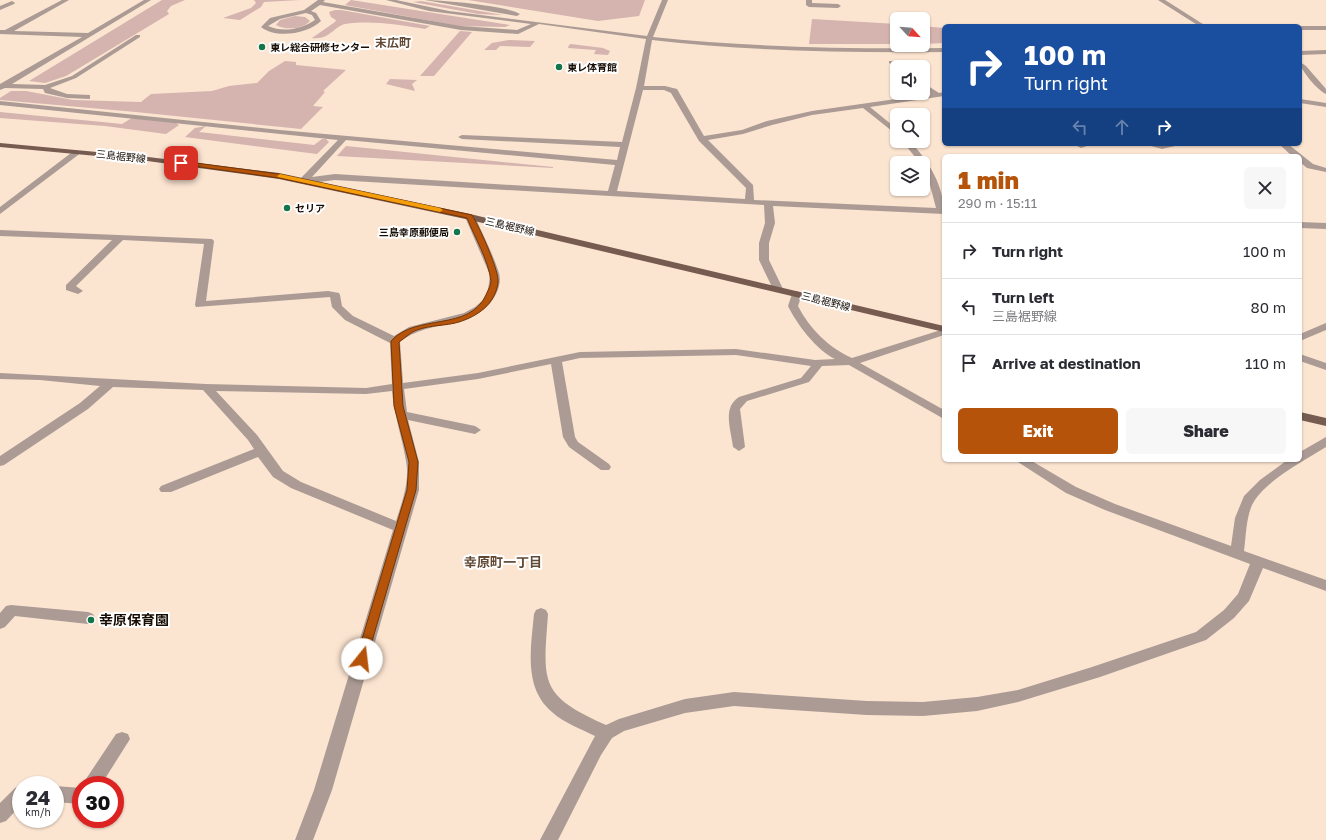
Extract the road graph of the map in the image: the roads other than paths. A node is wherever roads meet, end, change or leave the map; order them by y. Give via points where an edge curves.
1 (66, 0) edge
2 (148, 0) edge
3 (389, 0) edge
4 (428, 0) edge
5 (665, 0) edge
6 (809, 0) edge
7 (1161, 0) edge
8 (320, 1) edge
9 (12, 3) dead end
10 (838, 6) dead end
11 (0, 8) edge
12 (306, 11) junction
13 (538, 23) junction
14 (549, 24) junction
15 (1200, 24) edge
16 (1302, 28) edge
17 (1326, 28) edge
18 (3, 33) edge
19 (88, 35) junction
20 (138, 36) dead end
21 (650, 38) junction
22 (942, 50) edge
23 (1326, 52) edge
24 (1302, 53) edge
25 (1302, 66) edge
26 (2, 87) edge
27 (46, 87) junction
28 (640, 88) junction
29 (930, 89) edge
30 (1326, 92) edge
31 (941, 95) edge
32 (86, 98) dead end
33 (1302, 101) edge
34 (0, 103) edge
35 (1326, 105) edge
36 (865, 106) junction
37 (890, 127) edge
38 (345, 137) junction
39 (462, 137) dead end
40 (702, 139) junction
41 (0, 145) edge
42 (625, 145) junction
43 (1157, 146) edge
44 (1168, 146) edge
45 (1285, 146) edge
46 (913, 148) edge
47 (78, 152) junction
48 (1295, 154) edge
49 (1302, 160) edge
50 (620, 163) junction
51 (1326, 170) edge
52 (303, 181) junction
53 (612, 193) junction
54 (749, 202) junction
55 (768, 203) junction
56 (942, 207) edge
57 (0, 211) edge
58 (942, 211) edge
59 (470, 217) junction
60 (1302, 225) edge
61 (1326, 226) edge
62 (0, 233) edge
63 (119, 239) junction
64 (778, 289) junction
65 (78, 291) dead end
66 (797, 294) junction
67 (1326, 326) edge
68 (942, 330) edge
69 (942, 332) edge
70 (1302, 337) edge
71 (395, 341) junction
72 (1302, 358) edge
73 (556, 360) junction
74 (851, 362) junction
75 (819, 363) junction
76 (1326, 367) edge
77 (0, 376) edge
78 (110, 383) junction
79 (206, 387) junction
80 (397, 388) junction
81 (942, 414) edge
82 (402, 416) junction
83 (1302, 416) edge
84 (1326, 422) edge
85 (475, 430) dead end
86 (1326, 440) edge
87 (739, 447) dead end
88 (261, 452) junction
89 (1302, 457) edge
90 (0, 462) edge
91 (1024, 462) edge
92 (1294, 462) edge
93 (605, 467) dead end
94 (166, 489) dead end
95 (400, 528) junction
96 (1237, 554) junction
97 (1258, 562) junction
98 (1326, 586) edge
99 (541, 614) dead end
100 (88, 618) dead end
101 (0, 623) edge
102 (606, 733) junction
103 (122, 739) dead end
104 (97, 776) edge
105 (12, 803) edge
106 (0, 816) edge
107 (304, 840) edge
108 (549, 840) edge

1 - 18 street
2 - 19 street
3 - 13 street via 427,9
4 - 14 street via 488,8
5 - 21 street
6 - 10 street via 809,5
7 - 15 street
8 - 12 street
8 - 13 street via 461,28 518,32
9 - 11 street
12 - 12 street via 276,18 264,27 285,31 303,30 318,20 314,14
13 - 14 street
14 - 21 street
16 - 17 street
18 - 19 street
19 - 26 street
20 - 27 street via 74,77
21 - 22 street via 794,50
21 - 28 street
23 - 24 street
25 - 30 street via 1310,73 1315,83
26 - 27 street
27 - 32 street via 48,91
28 - 40 street via 665,88 674,91
28 - 42 street
29 - 31 street
31 - 36 street
33 - 35 street
34 - 38 street
36 - 37 street
36 - 40 street via 812,113 743,132
38 - 50 street
38 - 52 street
39 - 42 street
40 - 54 street via 750,187
41 - 47 main road, 三島裾野線
42 - 50 street
43 - 44 street
45 - 48 street
46 - 56 street via 923,159 935,180
47 - 52 main road, 三島裾野線 via 223,168
47 - 57 street
49 - 51 street via 1310,166
50 - 53 street
52 - 53 street via 335,177
52 - 59 main road, 三島裾野線
53 - 54 street
54 - 55 street
55 - 58 street
55 - 64 street via 770,223 764,243 764,260
59 - 64 main road, 三島裾野線
59 - 71 street via 495,275 495,283 486,303 470,316 414,328
60 - 61 street
62 - 63 street
63 - 65 street via 71,285 70,288
63 - 71 street via 209,241 200,305 335,295 337,307 349,318
64 - 66 main road, 三島裾野線
66 - 68 main road, 三島裾野線
66 - 74 street via 794,306 798,316 818,340 835,355
67 - 70 street
69 - 74 street
71 - 80 street
72 - 76 street
73 - 75 street via 598,354 736,352
73 - 80 street via 478,376
73 - 93 street via 569,437 573,444
74 - 75 street
74 - 81 street
75 - 87 street via 805,380 742,399 737,403 734,409
77 - 78 street
78 - 79 street
78 - 90 street via 84,406
79 - 80 street via 366,392
79 - 88 street via 253,438
80 - 82 street
82 - 85 street
82 - 95 street via 413,462 412,490
83 - 84 main road
86 - 89 street
88 - 94 street
88 - 95 street via 278,474 296,485
91 - 96 street via 1071,490 1110,507
92 - 96 street via 1275,474 1248,500 1242,516
95 - 107 street via 323,790
96 - 97 street
97 - 98 street
97 - 102 street via 1244,597 1229,614 1201,636 1018,696 977,704 923,709 734,699 685,706 619,726
99 - 102 street via 538,657 541,685 548,698 558,707
100 - 101 street via 11,610
102 - 108 street via 594,750
103 - 104 street
105 - 106 street

